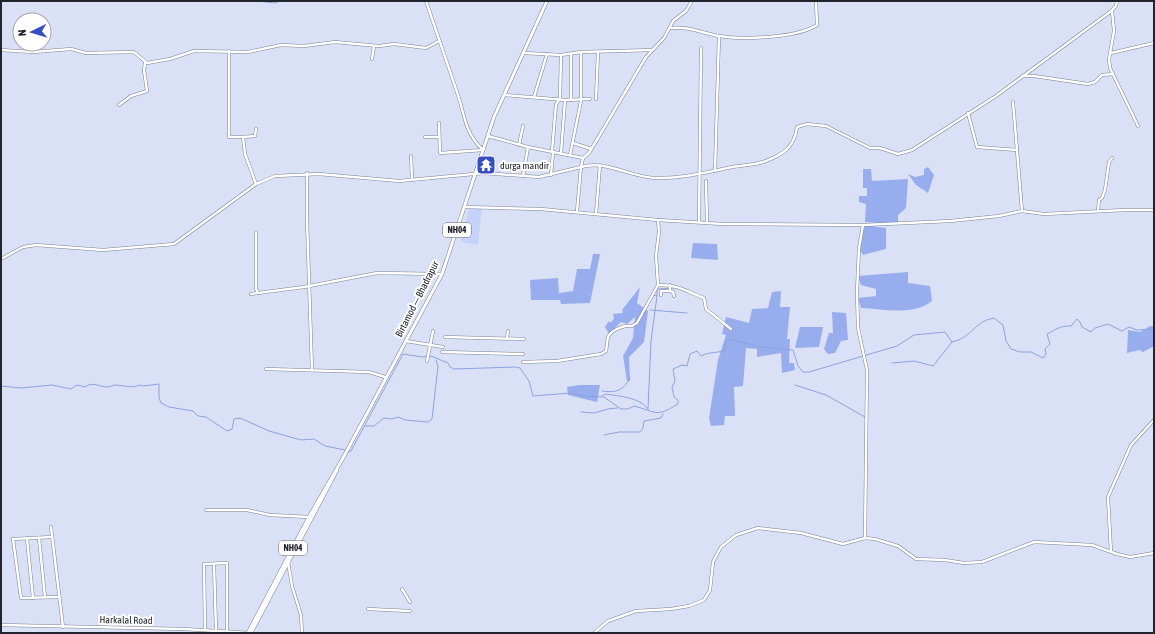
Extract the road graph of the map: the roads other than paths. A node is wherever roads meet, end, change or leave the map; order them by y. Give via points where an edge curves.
1 (426, 1) edge
2 (547, 1) edge
3 (692, 1) edge
4 (816, 1) edge
5 (1117, 1) edge
6 (1112, 10) junction
7 (670, 28) junction
8 (719, 36) junction
9 (440, 41) junction
10 (1154, 43) edge
11 (374, 46) junction
12 (701, 48) dead end
13 (1, 50) edge
14 (653, 50) junction
15 (229, 51) junction
16 (581, 52) junction
17 (598, 52) junction
18 (524, 53) junction
19 (1111, 53) junction
20 (548, 54) junction
21 (571, 54) junction
22 (561, 55) junction
23 (372, 59) dead end
24 (145, 64) junction
25 (1113, 74) junction
26 (1022, 76) junction
27 (504, 95) junction
28 (534, 97) junction
29 (560, 99) junction
30 (590, 99) dead end
31 (596, 99) dead end
32 (565, 100) junction
33 (571, 100) junction
34 (581, 101) junction
35 (1013, 102) dead end
36 (119, 105) dead end
37 (968, 113) junction
38 (438, 123) dead end
39 (523, 126) dead end
40 (1138, 126) dead end
41 (256, 129) dead end
42 (425, 136) dead end
43 (488, 136) junction
44 (243, 137) junction
45 (439, 137) junction
46 (573, 143) junction
47 (519, 145) junction
48 (528, 146) junction
49 (591, 148) junction
50 (483, 150) junction
51 (1017, 150) junction
52 (552, 152) junction
53 (561, 153) junction
54 (570, 155) junction
55 (411, 156) dead end
56 (583, 158) junction
57 (1112, 158) dead end
58 (600, 165) junction
59 (510, 166) dead end
60 (581, 167) junction
61 (524, 170) junction
62 (715, 171) junction
63 (307, 173) junction
64 (476, 173) junction
65 (698, 174) junction
66 (551, 175) junction
67 (523, 176) junction
68 (412, 179) junction
69 (706, 181) dead end
70 (256, 184) junction
71 (464, 207) junction
72 (1154, 210) edge
73 (577, 211) junction
74 (1022, 211) junction
75 (1098, 211) junction
76 (596, 214) junction
77 (658, 220) junction
78 (699, 222) junction
79 (707, 223) junction
80 (864, 225) junction
81 (256, 233) dead end
82 (1, 259) edge
83 (442, 274) junction
84 (658, 285) junction
85 (670, 285) junction
86 (310, 286) junction
87 (670, 291) junction
88 (251, 294) dead end
89 (258, 294) junction
90 (661, 295) dead end
91 (674, 296) dead end
92 (731, 329) dead end
93 (433, 330) dead end
94 (508, 331) dead end
95 (445, 337) dead end
96 (507, 338) junction
97 (524, 339) dead end
98 (405, 341) junction
99 (430, 345) junction
100 (443, 348) dead end
101 (442, 352) dead end
102 (523, 354) dead end
103 (427, 361) dead end
104 (523, 362) dead end
105 (266, 369) dead end
106 (312, 370) junction
107 (385, 377) junction
108 (1154, 420) edge
109 (339, 464) junction
110 (206, 510) dead end
111 (309, 517) junction
112 (51, 527) dead end
113 (52, 537) junction
114 (39, 538) junction
115 (865, 538) junction
116 (27, 539) junction
117 (1111, 552) junction
118 (1154, 553) edge
119 (287, 562) junction
120 (214, 564) junction
121 (402, 589) dead end
122 (46, 597) junction
123 (59, 597) junction
124 (33, 598) junction
125 (410, 602) dead end
126 (368, 609) dead end
127 (410, 611) dead end
128 (1, 625) edge
129 (63, 627) junction
130 (205, 630) junction
131 (216, 630) junction
132 (227, 631) junction
133 (250, 633) edge
134 (302, 633) edge
135 (594, 633) edge

1 - 9 street
2 - 18 main road, Birtamod — Bhadrapur / NH04
3 - 7 street via 686,11 673,21
4 - 8 street via 817,25 803,33 757,37
5 - 6 street
6 - 19 street via 1114,31
6 - 26 street
7 - 8 street via 678,27
7 - 14 street
8 - 62 street
9 - 11 street via 426,48 394,44
9 - 50 street via 470,136
10 - 19 street
11 - 15 street via 335,42 304,46 281,45 248,52
11 - 23 street
12 - 65 street
13 - 24 street via 33,52 71,49 86,53 130,52 138,54
14 - 17 street
14 - 49 street
15 - 24 street via 194,51
15 - 44 street via 229,137
16 - 17 street
16 - 21 street
16 - 34 street
17 - 31 street
18 - 20 street
18 - 27 main road, Birtamod — Bhadrapur / NH04
19 - 25 street via 1109,62
20 - 22 street
20 - 28 street
21 - 22 street
21 - 33 street
22 - 29 street
24 - 36 street via 147,90 131,96
25 - 26 street via 1102,75 1095,82 1088,84
25 - 40 street
26 - 37 street
27 - 28 street
27 - 43 main road, Birtamod — Bhadrapur / NH04
28 - 29 street
29 - 32 street
29 - 52 street via 556,104
30 - 34 street
32 - 33 street
32 - 53 street
33 - 34 street
34 - 46 street
35 - 51 street
37 - 51 street via 977,146
37 - 62 street via 912,150 898,154 880,148 870,148 826,126 802,125 796,127 796,135 787,149 764,162
38 - 45 street
39 - 47 street
41 - 44 street via 255,136
42 - 45 street
43 - 47 street
43 - 50 main road, Birtamod — Bhadrapur / NH04
44 - 70 street via 245,154
45 - 50 street via 440,153
46 - 49 street
46 - 54 street
47 - 48 street
48 - 52 street
48 - 61 street
49 - 56 street
50 - 64 main road, Birtamod — Bhadrapur / NH04
51 - 74 street
52 - 53 street
52 - 66 street
53 - 54 street
54 - 56 street
55 - 68 street
56 - 60 street
57 - 75 street
58 - 60 street via 590,164
58 - 65 street via 653,178 676,178
58 - 76 street
59 - 61 street
60 - 66 street
60 - 73 street
61 - 67 street
62 - 65 street
63 - 68 street via 399,181
63 - 70 street via 275,176
63 - 86 street
64 - 67 street
64 - 68 street
64 - 71 main road, Birtamod — Bhadrapur / NH04
65 - 78 street
66 - 67 street
69 - 79 street
70 - 82 street via 174,244 103,250 36,245 23,247
71 - 73 street
71 - 83 main road, Birtamod — Bhadrapur / NH04
72 - 75 street
73 - 76 street
74 - 75 street via 1044,214
74 - 80 street via 950,221
76 - 77 street
77 - 78 street
77 - 84 street
78 - 79 street
79 - 80 street
80 - 115 street via 859,248 858,328 867,370
81 - 89 street
83 - 86 street via 377,273
83 - 98 main road, Birtamod — Bhadrapur / NH04
84 - 85 street
84 - 104 street via 637,323 611,333 606,350 601,354 557,361
85 - 87 street
85 - 92 street via 704,298 706,309
86 - 89 street
86 - 106 street
87 - 90 street via 661,291
87 - 91 street via 674,292
88 - 89 street
93 - 99 street
94 - 96 street
95 - 96 street
96 - 97 street
98 - 99 street
98 - 107 main road, Birtamod — Bhadrapur / NH04
99 - 100 street
99 - 103 street
101 - 102 street
105 - 106 street
106 - 107 street via 369,372
107 - 109 main road, Birtamod — Bhadrapur / NH04
108 - 117 street via 1131,445 1108,498
109 - 111 main road, Birtamod — Bhadrapur / NH04
109 - 119 main road, Birtamod — Bhadrapur / NH04
110 - 111 street via 247,510 270,515
111 - 119 main road, Birtamod — Bhadrapur / NH04
112 - 113 street
113 - 114 street
113 - 123 street
114 - 116 street
114 - 122 street
115 - 117 street via 898,546 916,559 964,563 982,562 1034,542 1089,545
115 - 135 street via 843,544 785,531 758,528 747,530 730,540 716,556 710,590 704,600 672,609 636,610 608,621
116 - 124 street
116 - 124 street via 13,539 14,551 21,598
117 - 118 street via 1130,557
119 - 133 main road, Birtamod — Bhadrapur / NH04
119 - 134 street via 301,615
120 - 130 street via 204,564
120 - 131 street
120 - 132 street via 227,563
121 - 125 street
122 - 123 street
122 - 124 street
123 - 129 street
126 - 127 street
128 - 129 street, Harkalal Road
129 - 130 street, Harkalal Road
130 - 131 street, Harkalal Road
131 - 132 street, Harkalal Road
132 - 133 street, Harkalal Road

